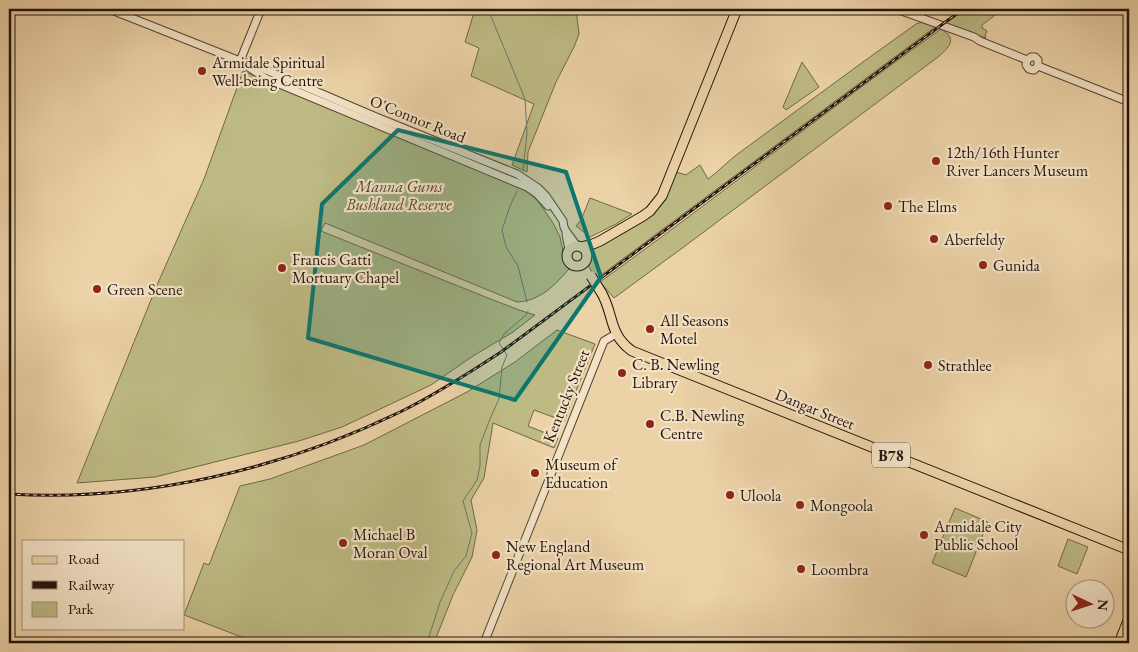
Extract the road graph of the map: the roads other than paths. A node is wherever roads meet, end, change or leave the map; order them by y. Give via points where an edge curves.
1 (109, 9) edge
2 (261, 9) edge
3 (737, 9) edge
4 (896, 9) edge
5 (240, 62) junction
6 (1129, 102) edge
7 (579, 254) junction
8 (616, 334) junction
9 (1129, 550) edge
10 (1129, 618) edge
11 (484, 643) edge
12 (1119, 643) edge

1 - 5 street, O'Connor Road
2 - 5 street
3 - 7 main road via 662,196 643,216
4 - 6 street via 1027,60 1034,57 1038,66
5 - 7 street, O'Connor Road via 517,174 546,196
7 - 8 main road, Dangar Street / B78, bridge via 606,299
8 - 9 main road, Dangar Street / B78 via 632,351
8 - 11 street, Kentucky Street via 604,341
10 - 12 main road

